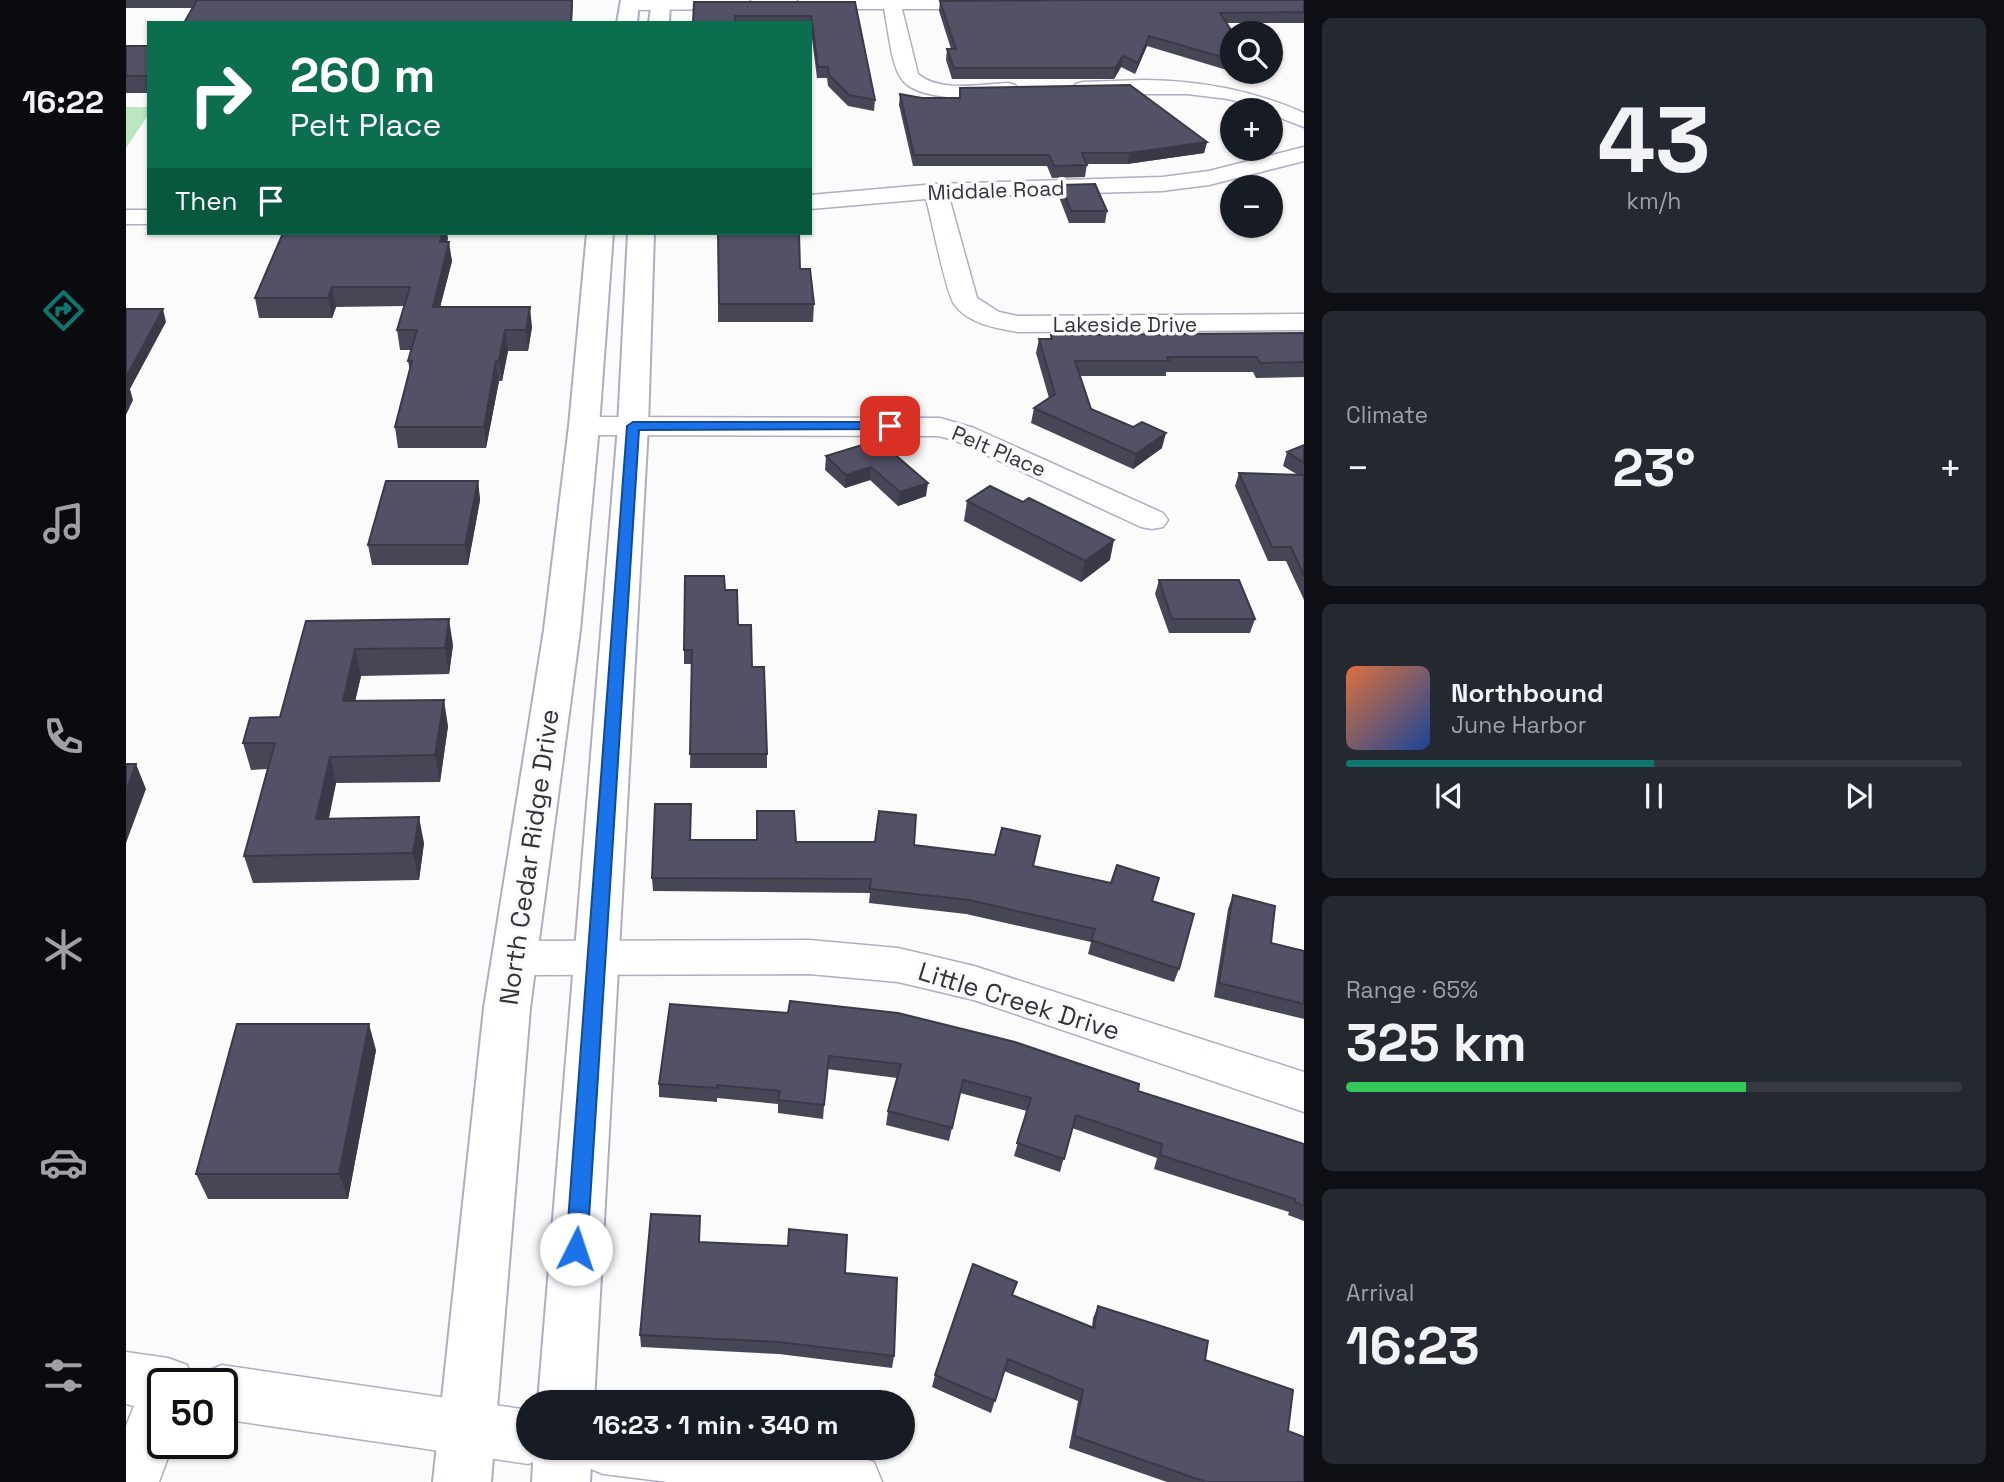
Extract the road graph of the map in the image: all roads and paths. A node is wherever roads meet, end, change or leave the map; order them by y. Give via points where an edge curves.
1 (1016, 3) edge
2 (761, 4) edge
3 (786, 4) edge
4 (892, 4) junction
5 (629, 9) edge
6 (660, 9) edge
7 (1070, 88) edge
8 (1028, 89) edge
9 (1304, 121) edge
10 (1304, 154) edge
11 (936, 191) junction
12 (812, 202) edge
13 (126, 217) edge
14 (147, 217) edge
15 (600, 235) edge
16 (642, 235) edge
17 (1304, 322) edge
18 (584, 426) junction
19 (633, 426) junction
20 (1152, 520) dead end
21 (595, 957) junction
22 (515, 958) junction
23 (1304, 1092) edge
24 (126, 1378) edge
25 (147, 1381) edge
26 (567, 1390) edge
27 (238, 1394) edge
28 (467, 1428) junction
29 (516, 1435) edge
30 (147, 1442) edge
31 (563, 1460) edge
32 (713, 1460) edge
33 (131, 1482) edge
34 (461, 1482) edge
35 (561, 1482) edge
36 (854, 1482) edge

1 - 4 street
2 - 6 street
3 - 4 street
4 - 8 street via 914,83 945,90
5 - 6 street
7 - 9 street via 1218,91
10 - 11 street, Middale Road via 1209,178 1162,184
11 - 12 street, Middale Road
11 - 17 street, Lakeside Drive via 965,302 976,313 997,321
13 - 14 street
15 - 18 main road, North Cedar Ridge Drive
16 - 19 main road
18 - 19 street, Pelt Place
18 - 22 main road, North Cedar Ridge Drive via 562,630
19 - 20 street, Pelt Place via 940,427
19 - 21 main road
21 - 22 street, Little Creek Drive
21 - 23 street, Little Creek Drive via 809,957 898,965 974,983
21 - 26 main road
22 - 28 main road, North Cedar Ridge Drive
24 - 25 street
27 - 28 street
28 - 29 street
28 - 34 main road, North Cedar Ridge Drive
30 - 33 street
31 - 35 main road
32 - 36 street via 815,1472

